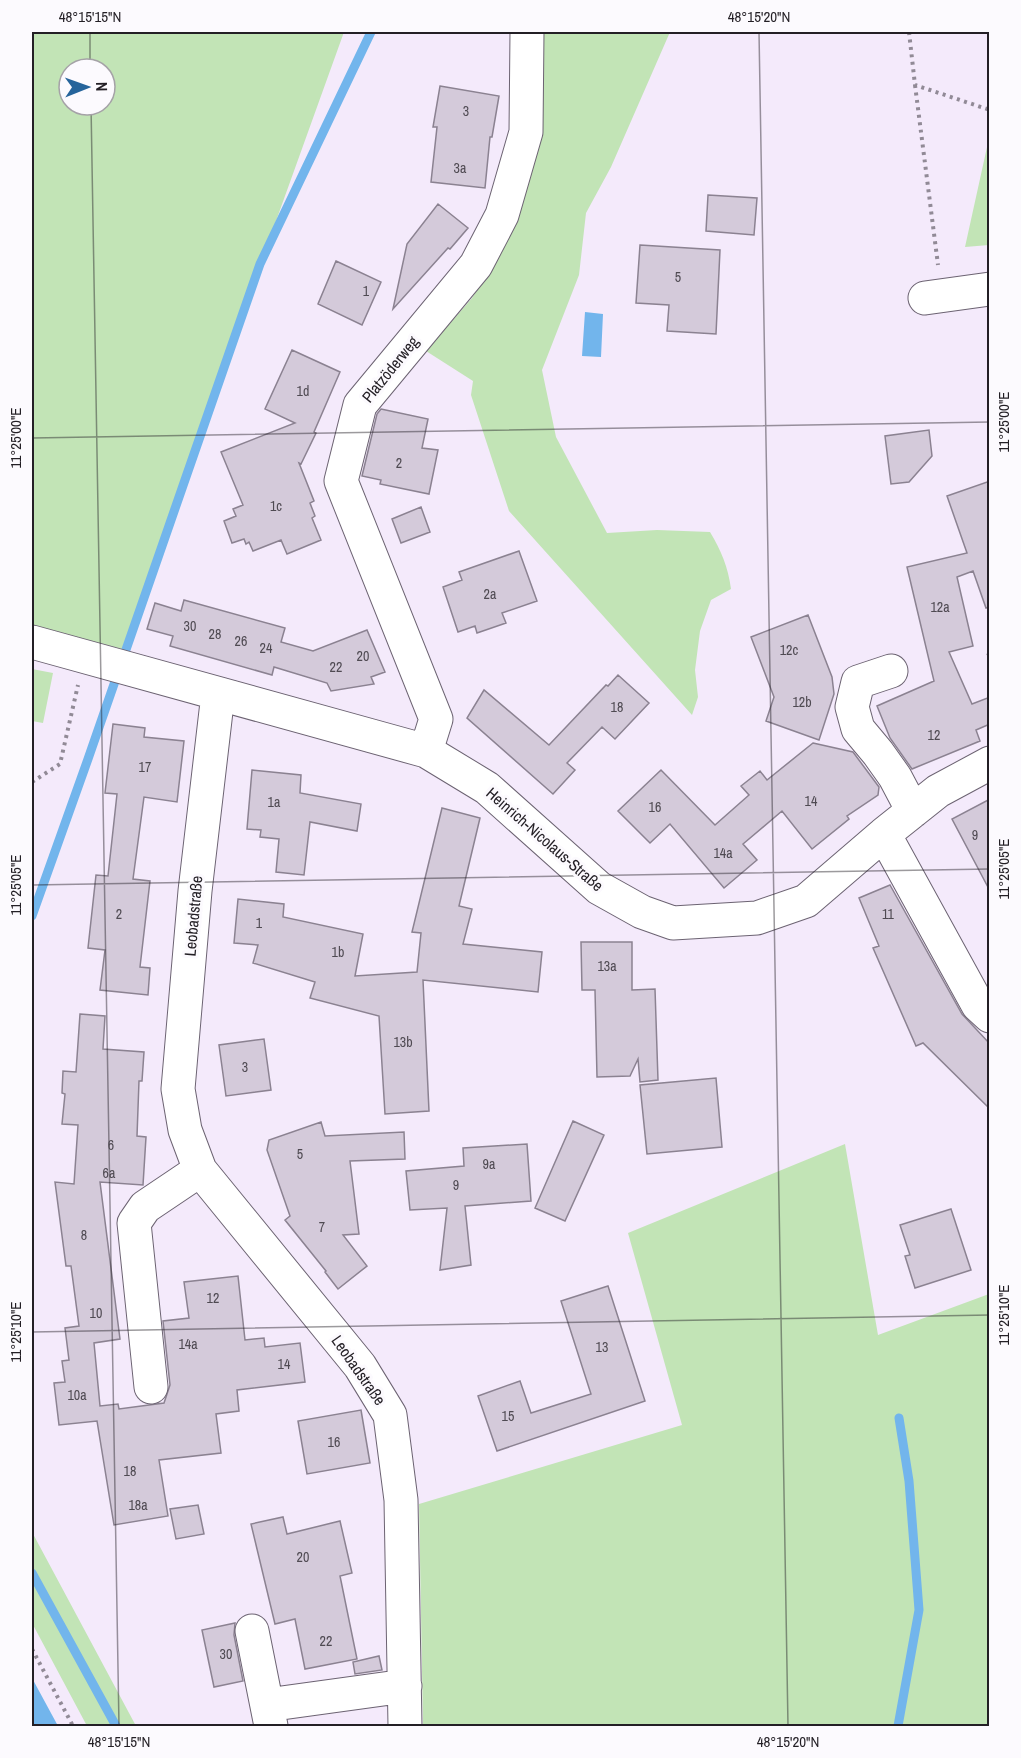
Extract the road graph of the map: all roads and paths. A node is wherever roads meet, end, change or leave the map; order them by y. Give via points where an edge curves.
1 (527, 32) edge
2 (909, 32) edge
3 (915, 85) junction
4 (990, 110) edge
5 (990, 289) edge
6 (933, 297) joint
7 (32, 642) edge
8 (891, 671) dead end
9 (78, 681) dead end
10 (218, 694) junction
11 (426, 751) junction
12 (990, 763) edge
13 (32, 782) edge
14 (913, 811) junction
15 (884, 834) junction
16 (990, 1016) edge
17 (200, 1170) junction
18 (151, 1387) dead end
19 (252, 1631) dead end
20 (32, 1649) edge
21 (405, 1686) junction
22 (269, 1716) edge
23 (73, 1726) edge
24 (405, 1726) edge

1 - 11 street, Platzöderweg via 526,132 501,215 476,265 360,405 341,481 436,719
2 - 3 path
3 - 4 path
3 - 6 path
5 - 6 street
7 - 10 street, Heinrich-Nicolaus-Straße
8 - 14 street via 858,682 852,707 858,729 889,769
9 - 13 path via 60,764
10 - 11 street, Heinrich-Nicolaus-Straße
10 - 17 street, Leobadstraße via 195,891 178,1089 184,1130
11 - 15 street, Heinrich-Nicolaus-Straße via 487,788 600,888 642,912 673,922 757,918 806,901
12 - 14 street, Heinrich-Nicolaus-Straße via 938,791
14 - 15 street, Heinrich-Nicolaus-Straße
15 - 16 street via 978,1005
17 - 18 street via 146,1207 134,1223
17 - 21 street, Leobadstraße via 360,1366 390,1415 401,1500
19 - 22 street
20 - 23 path
21 - 22 street
21 - 24 street, Leobadstraße

